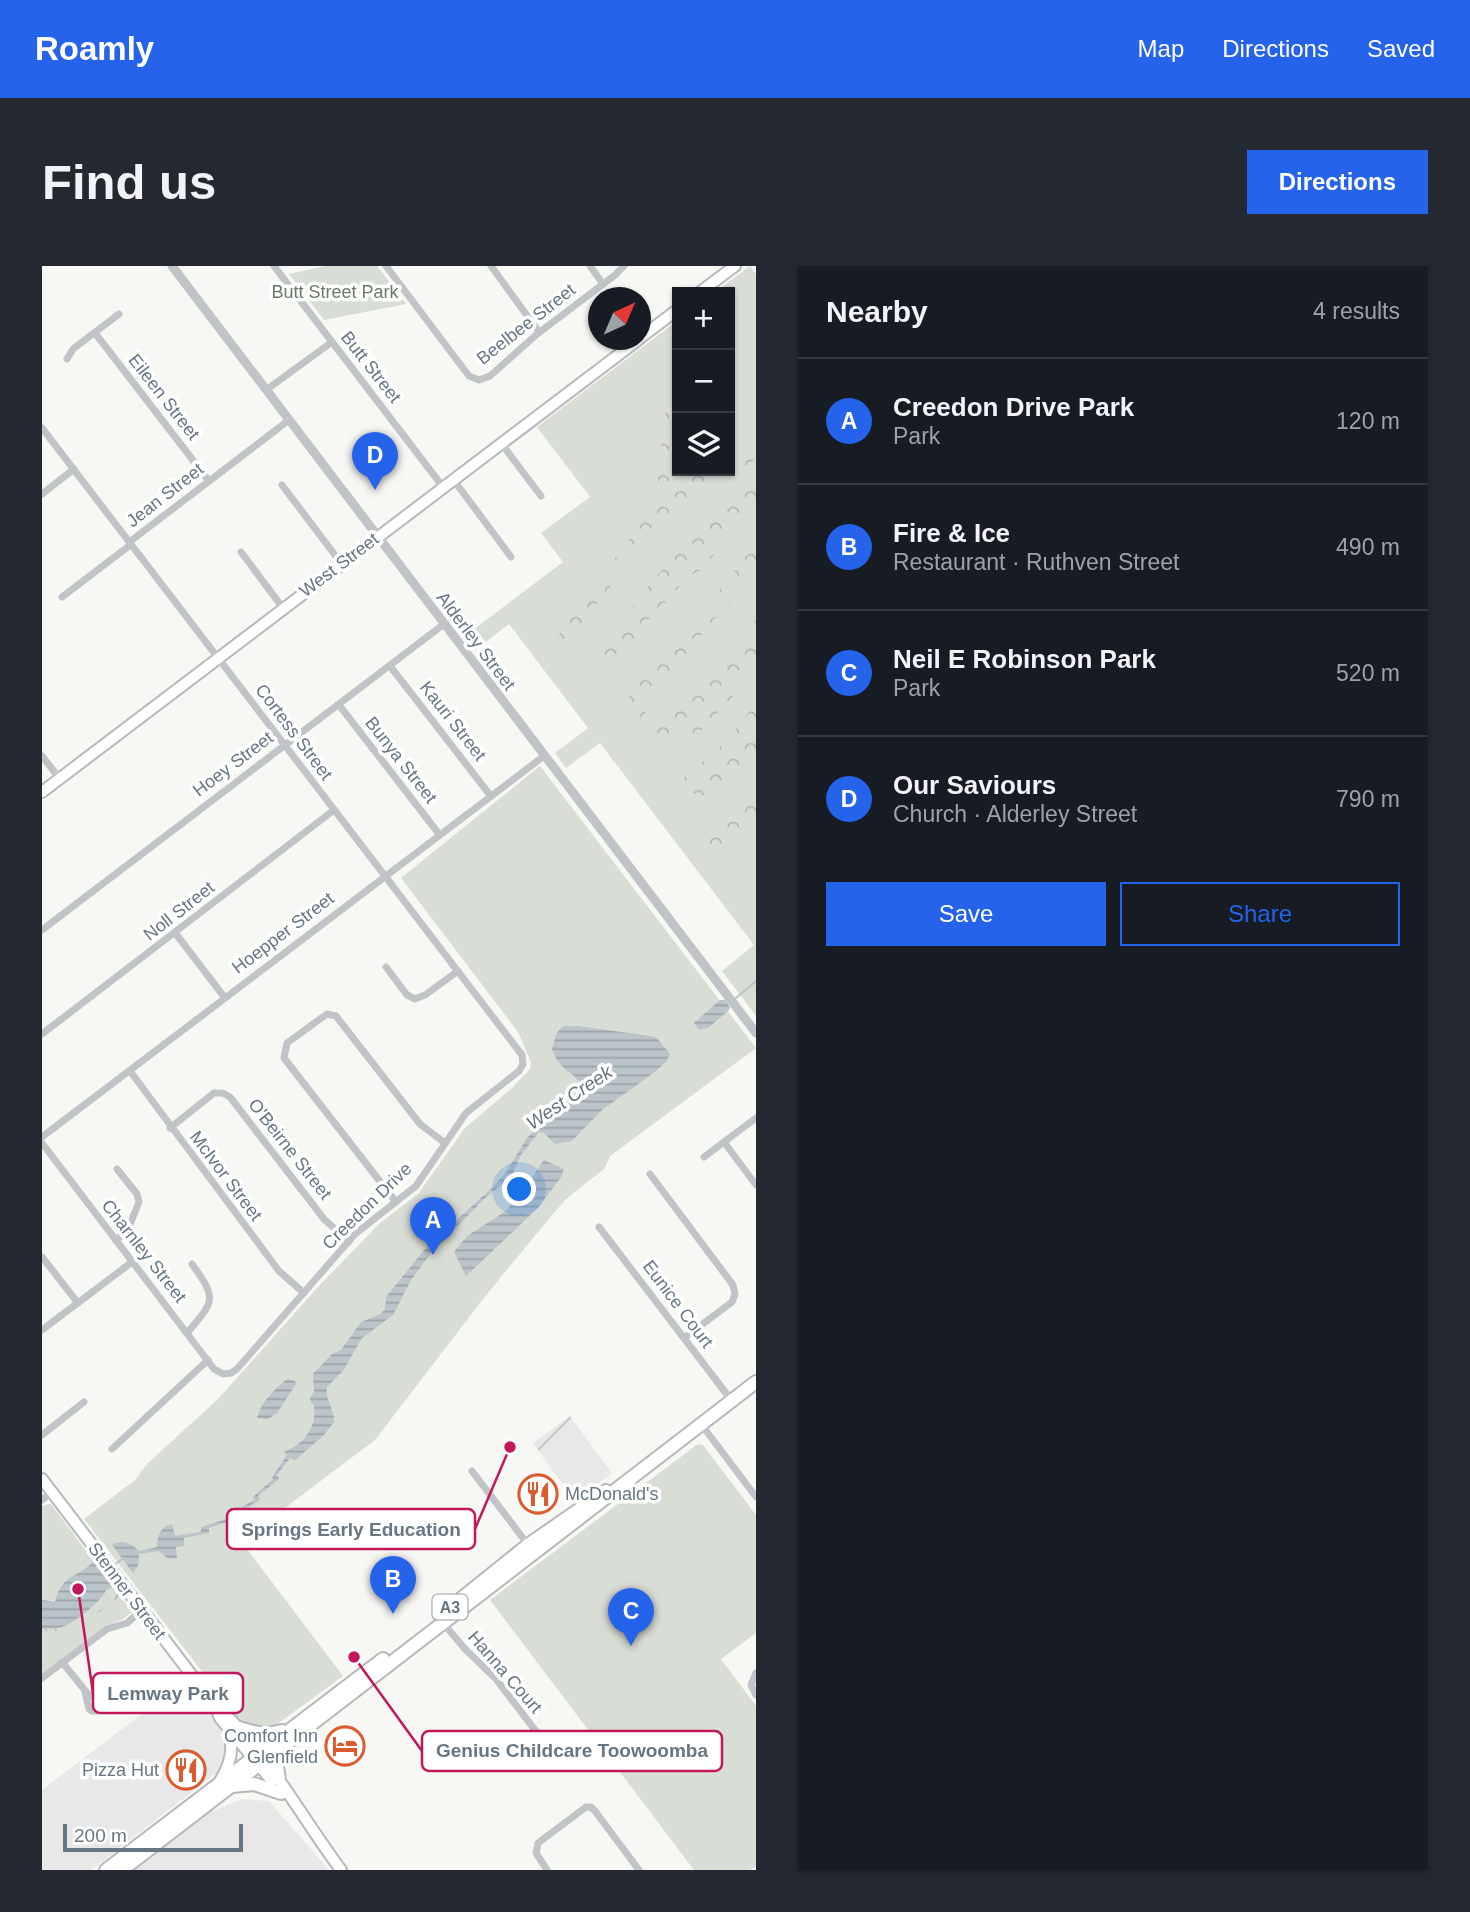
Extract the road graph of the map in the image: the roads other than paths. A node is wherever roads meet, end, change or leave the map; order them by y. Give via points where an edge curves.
1 (172, 266) edge
2 (274, 266) edge
3 (491, 266) edge
4 (590, 266) edge
5 (624, 266) edge
6 (735, 266) edge
7 (389, 267) edge
8 (603, 284) junction
9 (708, 287) edge
10 (120, 314) dead end
11 (672, 314) edge
12 (651, 330) edge
13 (539, 332) junction
14 (95, 333) junction
15 (331, 342) junction
16 (624, 350) edge
17 (67, 359) dead end
18 (267, 390) junction
19 (289, 420) junction
20 (42, 428) edge
21 (501, 443) junction
22 (74, 470) junction
23 (453, 479) junction
24 (209, 481) junction
25 (282, 485) dead end
26 (443, 486) junction
27 (42, 494) edge
28 (541, 496) dead end
29 (377, 536) junction
30 (130, 542) junction
31 (241, 552) dead end
32 (511, 557) dead end
33 (341, 563) junction
34 (62, 597) dead end
35 (283, 608) junction
36 (444, 624) junction
37 (219, 657) junction
38 (390, 666) junction
39 (339, 705) junction
40 (285, 745) junction
41 (544, 755) junction
42 (42, 756) edge
43 (60, 779) junction
44 (42, 792) edge
45 (491, 795) junction
46 (334, 810) junction
47 (439, 834) junction
48 (384, 875) junction
49 (42, 930) edge
50 (176, 934) junction
51 (386, 967) dead end
52 (458, 971) junction
53 (225, 998) junction
54 (42, 1034) edge
55 (756, 1034) edge
56 (522, 1055) joint
57 (130, 1071) junction
58 (756, 1118) edge
59 (170, 1128) junction
60 (42, 1138) edge
61 (724, 1142) junction
62 (42, 1143) edge
63 (445, 1143) junction
64 (704, 1157) dead end
65 (117, 1169) dead end
66 (650, 1174) dead end
67 (756, 1185) edge
68 (396, 1202) junction
69 (599, 1227) dead end
70 (116, 1241) junction
71 (349, 1242) junction
72 (42, 1257) edge
73 (132, 1262) junction
74 (192, 1264) dead end
75 (304, 1293) junction
76 (78, 1303) junction
77 (42, 1330) edge
78 (187, 1333) junction
79 (684, 1338) junction
80 (208, 1360) junction
81 (223, 1374) joint
82 (756, 1382) edge
83 (732, 1401) junction
84 (83, 1402) dead end
85 (701, 1424) junction
86 (42, 1435) edge
87 (112, 1449) dead end
88 (472, 1471) dead end
89 (42, 1479) edge
90 (756, 1481) edge
91 (748, 1487) junction
92 (52, 1492) junction
93 (756, 1497) edge
94 (42, 1500) edge
95 (531, 1549) junction
96 (142, 1610) junction
97 (441, 1620) junction
98 (62, 1662) junction
99 (756, 1673) edge
100 (42, 1678) edge
101 (85, 1692) dead end
102 (756, 1695) edge
103 (234, 1729) junction
104 (287, 1736) junction
105 (548, 1747) dead end
106 (258, 1759) junction
107 (225, 1784) junction
108 (284, 1792) junction
109 (106, 1870) edge
110 (122, 1870) edge
111 (341, 1870) edge
112 (547, 1870) edge
113 (639, 1870) edge

1 - 18 street, Alderley Street
2 - 15 street, Butt Street
3 - 13 street
4 - 8 street
5 - 8 street, Beelbee Street
6 - 9 main road
7 - 13 street, Beelbee Street via 469,376 479,380 490,376
8 - 13 street, Beelbee Street
10 - 14 street
11 - 12 main road, West Street
14 - 17 street
14 - 24 street, Eileen Street
15 - 18 street
15 - 26 street, Butt Street
16 - 21 main road, West Street
18 - 19 street, Alderley Street
19 - 24 street, Jean Street
19 - 29 street, Alderley Street
20 - 22 street, Cortess Street
21 - 23 main road, West Street
21 - 28 street
22 - 27 street
22 - 30 street, Cortess Street
23 - 26 main road, West Street
23 - 32 street
24 - 30 street, Jean Street
25 - 33 street
26 - 29 main road, West Street
29 - 33 main road, West Street
29 - 36 street, Alderley Street
30 - 34 street, Jean Street
30 - 37 street, Cortess Street
31 - 35 street
33 - 35 main road, West Street
35 - 37 main road, West Street
36 - 38 street, Hoey Street
36 - 41 street, Alderley Street
37 - 40 street, Cortess Street
37 - 43 main road, West Street
38 - 39 street, Hoey Street
38 - 45 street, Kauri Street
39 - 40 street, Hoey Street
39 - 47 street, Bunya Street
40 - 46 street, Cortess Street
40 - 49 street, Hoey Street
41 - 45 street, Hoepper Street
41 - 55 street, Alderley Street
42 - 43 street
43 - 44 main road, West Street
45 - 47 street, Hoepper Street
46 - 48 street, Cortess Street
46 - 50 street, Noll Street
47 - 48 street, Hoepper Street
48 - 52 street, Cortess Street
48 - 53 street, Hoepper Street
50 - 53 street
50 - 54 street, Noll Street
51 - 52 street via 415,999
52 - 56 street, Cortess Street
53 - 57 street, Hoepper Street
56 - 63 street, Creedon Drive via 519,1071 466,1113
57 - 59 street, McIvor Street
57 - 60 street, Hoepper Street
58 - 61 street
59 - 71 street, O'Beirne Street via 214,1093 230,1097 324,1219
59 - 75 street, McIvor Street via 279,1271
61 - 64 street
61 - 67 street
62 - 70 street, Charnley Street
63 - 68 street, Creedon Drive via 416,1186
63 - 68 street via 420,1124 336,1016 327,1014 287,1044 284,1058
65 - 70 street via 139,1202 129,1227
66 - 79 street via 733,1285 735,1294
68 - 71 street, Creedon Drive
69 - 79 street, Eunice Court
70 - 73 street, Charnley Street
71 - 75 street, Creedon Drive
72 - 76 street
73 - 76 street
73 - 78 street, Charnley Street
74 - 78 street via 208,1285 211,1298
75 - 81 street, Creedon Drive via 237,1368
76 - 77 street
78 - 80 street, Charnley Street
79 - 83 street, Eunice Court
80 - 81 street, Charnley Street
80 - 87 street
82 - 83 highway, A3
83 - 85 highway, A3
84 - 86 street
85 - 91 street
85 - 95 highway, A3 via 597,1507
88 - 95 street
89 - 92 main road, Stenner Street
90 - 91 street
91 - 93 street
92 - 94 street
92 - 96 main road, Stenner Street
95 - 97 highway, A3
96 - 98 street
96 - 103 main road, Stenner Street
97 - 104 highway, A3
97 - 105 street, Hanna Court via 496,1679
98 - 100 street
98 - 101 street
99 - 102 street via 751,1685
103 - 104 highway
103 - 106 main road, Stenner Street
103 - 107 main road
104 - 106 highway, A3
104 - 108 main road via 278,1766
106 - 107 highway, A3
106 - 108 main road, Stenner Street
107 - 108 highway via 254,1784
107 - 109 highway, A3
107 - 110 highway, A3
108 - 111 main road, Stenner Street
112 - 113 street via 536,1853 538,1843 586,1807 595,1811

